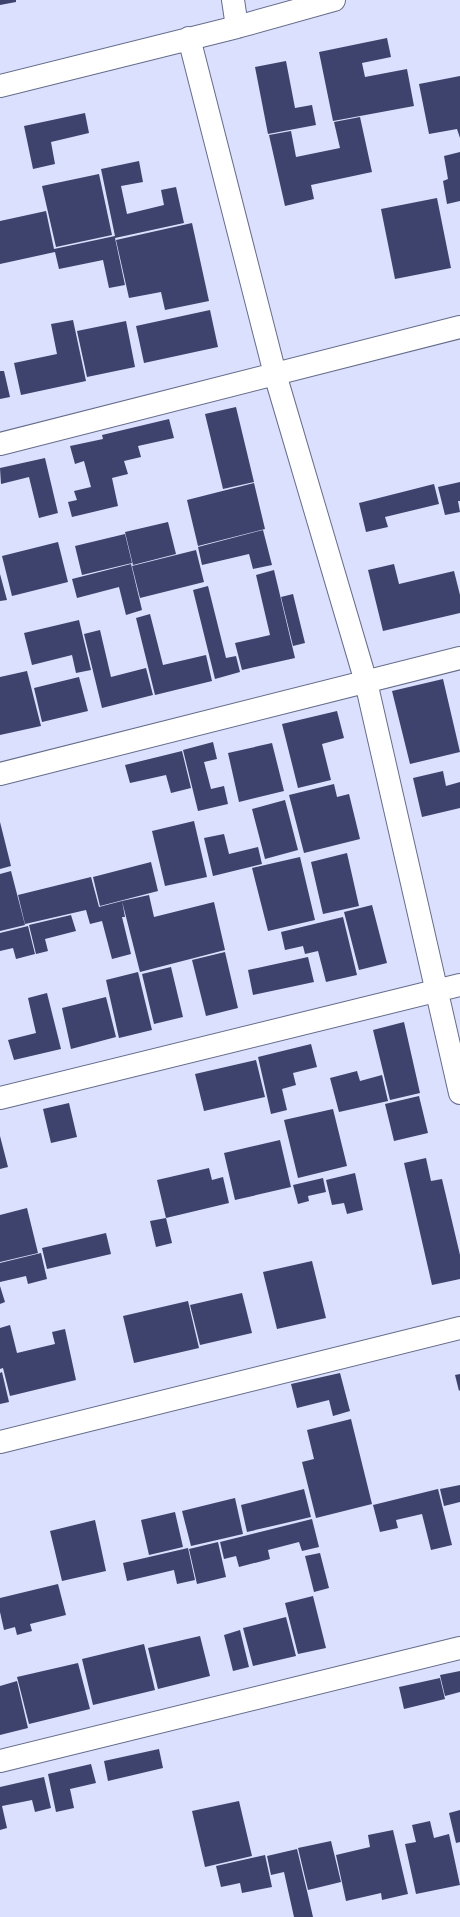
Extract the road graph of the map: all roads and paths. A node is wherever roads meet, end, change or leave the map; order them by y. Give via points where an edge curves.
1 (233, 0) edge
2 (334, 0) edge
3 (237, 27) junction
4 (189, 38) junction
5 (0, 86) edge
6 (460, 327) edge
7 (275, 374) junction
8 (0, 444) edge
9 (460, 658) edge
10 (366, 682) junction
11 (0, 774) edge
12 (460, 985) edge
13 (436, 991) junction
14 (460, 1093) edge
15 (0, 1098) edge
16 (460, 1328) edge
17 (0, 1442) edge
18 (460, 1648) edge
19 (0, 1761) edge

1 - 3 street
2 - 3 street
3 - 4 street
4 - 5 street
4 - 7 street
6 - 7 street
7 - 8 street
7 - 10 street
9 - 10 street
10 - 11 street
10 - 13 street
12 - 13 street
13 - 14 street
13 - 15 street
16 - 17 street
18 - 19 street

